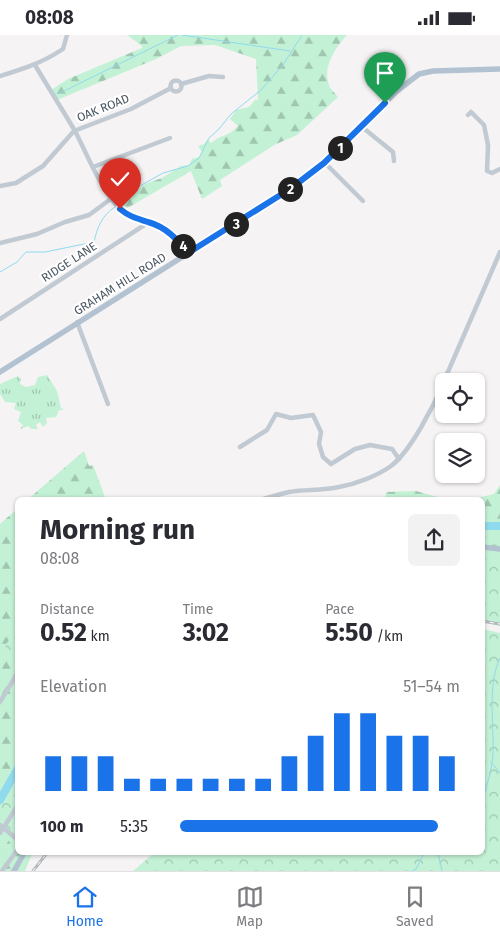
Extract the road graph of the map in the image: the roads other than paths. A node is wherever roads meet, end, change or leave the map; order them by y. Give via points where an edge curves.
1 (67, 35) edge
2 (35, 65) junction
3 (500, 69) edge
4 (0, 76) edge
5 (223, 77) dead end
6 (468, 115) dead end
7 (362, 127) junction
8 (74, 131) junction
9 (170, 138) dead end
10 (394, 161) dead end
11 (324, 163) junction
12 (94, 167) junction
13 (500, 169) edge
14 (0, 186) edge
15 (113, 200) junction
16 (363, 201) dead end
17 (149, 222) junction
18 (0, 243) edge
19 (500, 252) edge
20 (188, 253) junction
21 (0, 319) edge
22 (78, 322) junction
23 (0, 372) edge
24 (448, 373) edge
25 (435, 402) edge
26 (108, 405) dead end
27 (240, 447) dead end
28 (399, 459) junction
29 (271, 497) edge
30 (485, 547) edge
31 (500, 549) edge
32 (15, 677) edge
33 (0, 702) edge
34 (15, 809) edge
35 (2, 826) edge
36 (0, 833) edge
37 (15, 837) edge
38 (15, 853) edge
39 (23, 855) edge
40 (2, 871) edge
41 (14, 871) edge

1 - 2 street via 63,49
2 - 4 street
2 - 8 street
3 - 7 main road, GRAHAM HILL ROAD via 419,74 397,91
5 - 8 street, OAK ROAD via 209,76 181,84 174,81 171,88 131,109
6 - 13 street via 471,112 484,125 488,145 487,171 492,173
7 - 10 street via 394,152
7 - 11 main road, GRAHAM HILL ROAD
8 - 12 street
8 - 14 street, OAK ROAD via 43,166 16,183
9 - 12 street
11 - 16 street
11 - 20 main road, GRAHAM HILL ROAD via 282,194
12 - 15 street
15 - 17 street via 130,217
15 - 18 street via 89,215 37,234
17 - 20 street via 165,229
17 - 21 street, RIDGE LANE
19 - 24 street
20 - 22 main road, GRAHAM HILL ROAD
22 - 23 main road, GRAHAM HILL ROAD
22 - 26 street
25 - 28 street
27 - 28 street via 267,430 276,414 291,418 313,415 321,432 319,444 323,457 331,464 355,449 370,445 392,449
28 - 29 street via 372,477 340,487
30 - 31 main road
32 - 33 street
34 - 35 street
35 - 36 street
35 - 37 street
38 - 40 street
39 - 41 main road

